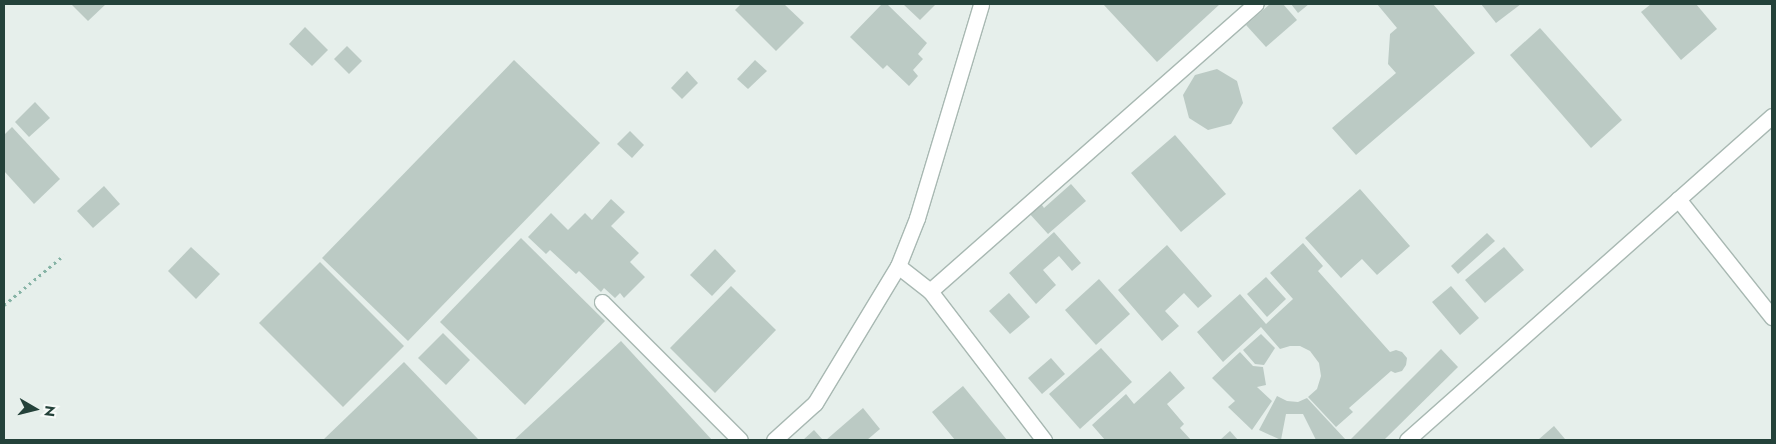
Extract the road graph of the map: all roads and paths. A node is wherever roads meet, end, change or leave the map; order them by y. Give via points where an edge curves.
1 (981, 4) edge
2 (1255, 4) edge
3 (1772, 116) edge
4 (1678, 199) junction
5 (64, 255) dead end
6 (898, 266) junction
7 (930, 291) junction
8 (602, 302) dead end
9 (4, 305) edge
10 (1772, 317) edge
11 (740, 440) edge
12 (774, 440) edge
13 (1044, 440) edge
14 (1407, 440) edge

1 - 6 street via 917,218
2 - 7 street
3 - 4 street
4 - 10 street
4 - 14 street
5 - 9 path
6 - 7 street
6 - 12 street via 815,403
7 - 13 street
8 - 11 street

